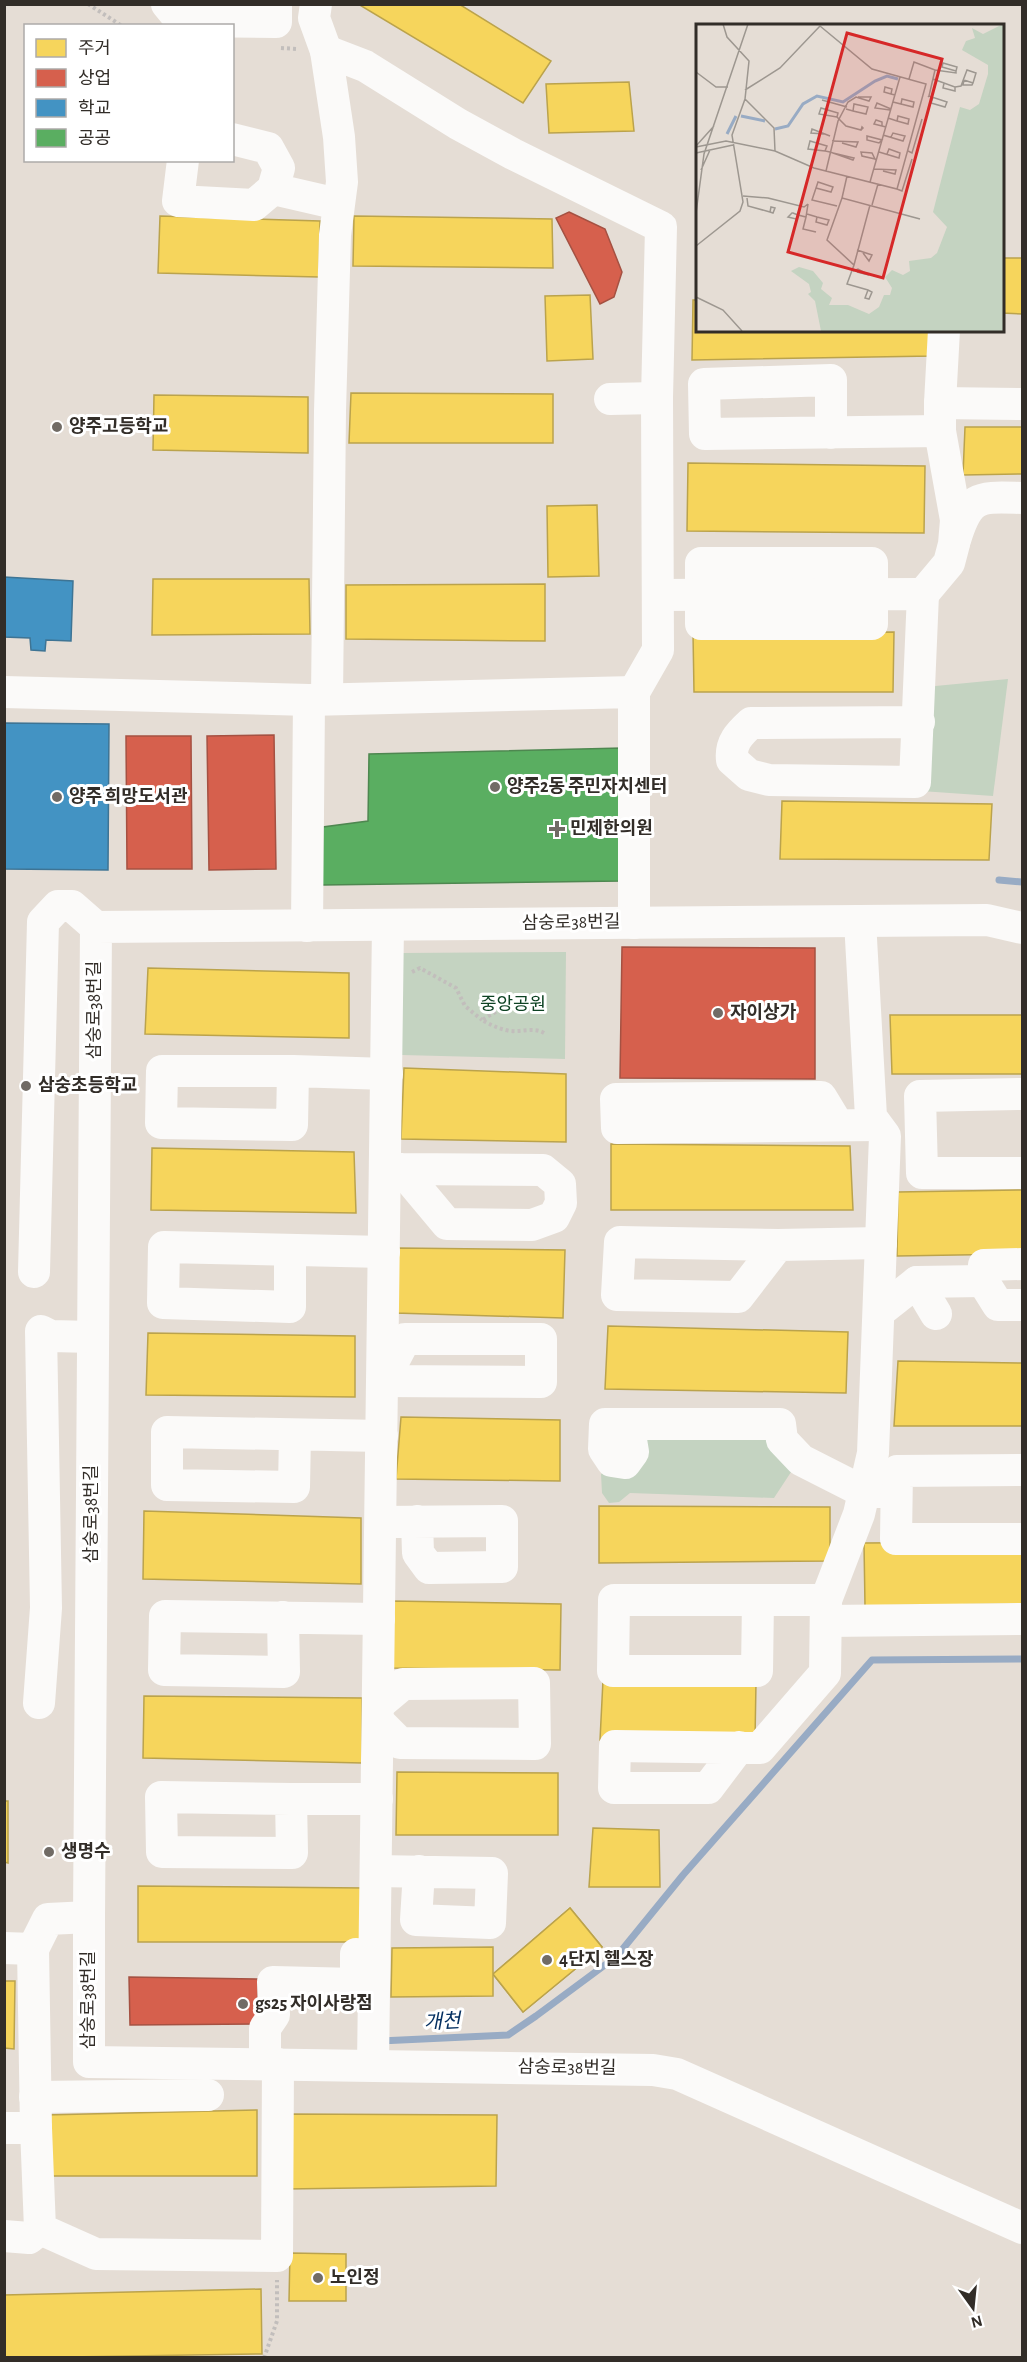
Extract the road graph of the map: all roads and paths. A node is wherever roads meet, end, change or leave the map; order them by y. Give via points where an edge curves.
1 (88, 4) edge
2 (167, 4) edge
3 (276, 4) edge
4 (316, 4) edge
5 (119, 24) edge
6 (326, 51) junction
7 (234, 140) edge
8 (183, 162) edge
9 (273, 189) junction
10 (338, 204) junction
11 (944, 332) edge
12 (657, 398) junction
13 (610, 399) dead end
14 (1023, 404) edge
15 (940, 417) junction
16 (831, 433) dead end
17 (1023, 498) edge
18 (954, 544) junction
19 (923, 594) junction
20 (658, 595) junction
21 (4, 692) edge
22 (634, 692) junction
23 (318, 699) junction
24 (919, 722) junction
25 (860, 921) junction
26 (634, 923) junction
27 (388, 925) junction
28 (307, 926) junction
29 (96, 927) junction
30 (1023, 928) edge
31 (406, 975) dead end
32 (527, 1010) dead end
33 (482, 1020) junction
34 (544, 1033) dead end
35 (293, 1071) dead end
36 (387, 1074) junction
37 (1023, 1095) edge
38 (921, 1117) junction
39 (874, 1121) junction
40 (838, 1125) junction
41 (1023, 1173) edge
42 (881, 1243) junction
43 (778, 1245) junction
44 (291, 1251) dead end
45 (384, 1252) junction
46 (1023, 1264) edge
47 (34, 1272) dead end
48 (983, 1281) junction
49 (917, 1282) junction
50 (1023, 1305) edge
51 (879, 1311) junction
52 (936, 1314) dead end
53 (93, 1337) junction
54 (621, 1424) dead end
55 (295, 1435) dead end
56 (382, 1436) junction
57 (1023, 1470) edge
58 (864, 1492) junction
59 (895, 1492) junction
60 (381, 1521) junction
61 (417, 1521) dead end
62 (1023, 1539) edge
63 (758, 1600) junction
64 (826, 1610) junction
65 (283, 1617) dead end
66 (380, 1619) junction
67 (1023, 1619) edge
68 (39, 1703) dead end
69 (739, 1748) dead end
70 (291, 1799) dead end
71 (377, 1799) junction
72 (376, 1871) junction
73 (419, 1871) dead end
74 (89, 1917) junction
75 (19, 1949) edge
76 (375, 1978) junction
77 (271, 2064) junction
78 (373, 2065) junction
79 (208, 2095) dead end
80 (35, 2097) junction
81 (4, 2128) edge
82 (36, 2128) junction
83 (1023, 2228) edge
84 (40, 2229) junction
85 (4, 2236) edge
86 (277, 2256) junction
87 (264, 2358) edge

1 - 5 path
2 - 3 street via 181,21 276,22
4 - 6 street via 314,18
6 - 10 street via 339,137 342,182
6 - 12 street via 365,66 513,154 661,227
7 - 9 street via 268,148 279,168
8 - 9 street via 178,201 254,205
9 - 10 street
10 - 23 street
11 - 15 street
12 - 13 street
12 - 20 street
14 - 15 street
15 - 16 street
15 - 18 street via 956,520
17 - 18 street via 984,497 962,518
18 - 19 street via 949,563
19 - 20 street
19 - 24 street
20 - 22 street via 658,650
21 - 23 street
22 - 23 street
22 - 26 street
23 - 28 street
24 - 24 street via 915,782 769,780 749,775 732,760 731,750 739,733 751,723
25 - 26 street, 삼숭로38번길
25 - 30 street, 삼숭로38번길 via 987,920
25 - 39 street
26 - 27 street, 삼숭로38번길
27 - 28 street, 삼숭로38번길
27 - 36 street
28 - 29 street, 삼숭로38번길
29 - 47 street via 72,906 58,906 44,922
29 - 53 street, 삼숭로38번길
31 - 33 path via 420,968 438,977 456,988 465,1006
32 - 33 path via 537,1005 527,1001
33 - 34 path via 508,1031
35 - 36 street
36 - 45 street via 393,1169
37 - 38 street via 920,1096
38 - 39 street
38 - 41 street via 922,1173
39 - 40 street
39 - 42 street via 885,1136
40 - 40 street via 617,1128 616,1099 821,1097
42 - 43 street
42 - 51 street
43 - 43 street via 738,1297 617,1295 620,1242
44 - 45 street
45 - 56 street
46 - 48 street via 984,1265
48 - 49 street
48 - 50 street via 998,1305
49 - 51 street
49 - 52 street
51 - 58 street via 873,1453
53 - 68 street via 51,1336 41,1331 46,1608
53 - 74 street, 삼숭로38번길
54 - 58 street via 780,1424 782,1440 801,1460
55 - 56 street
56 - 60 street
57 - 59 street via 897,1471
58 - 59 street
58 - 64 street
59 - 62 street via 896,1539
60 - 61 street
60 - 66 street
63 - 63 street via 757,1671 613,1671 614,1600
63 - 64 street
64 - 67 street
64 - 69 street via 825,1672 760,1748
65 - 66 street
66 - 71 street
70 - 71 street
71 - 72 street
72 - 73 street
72 - 76 street
74 - 75 street via 48,1919
74 - 77 street, 삼숭로38번길 via 89,2062
75 - 80 street
76 - 77 street via 356,1954 356,1984 273,1982 274,2015 265,2028
76 - 78 street
77 - 78 street, 삼숭로38번길
77 - 86 street
78 - 83 street, 삼숭로38번길 via 653,2070 677,2074
79 - 80 street
80 - 82 street
81 - 82 street
82 - 84 street
84 - 85 street via 29,2238
84 - 86 street via 96,2254
86 - 87 path via 277,2321

